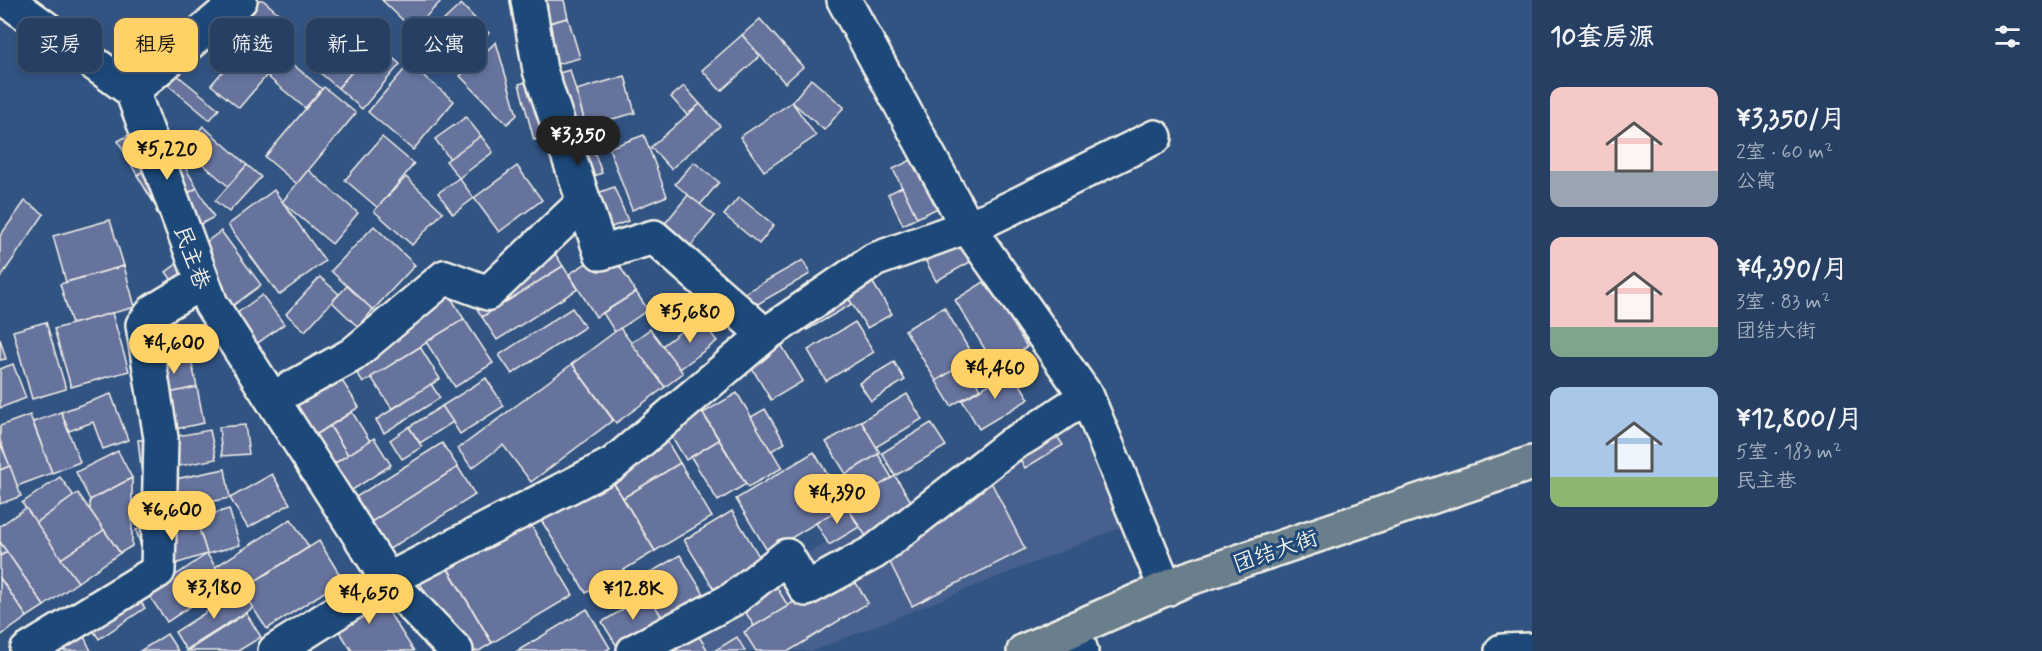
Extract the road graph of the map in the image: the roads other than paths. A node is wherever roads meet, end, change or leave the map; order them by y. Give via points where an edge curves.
1 (7, 0) edge
2 (240, 0) edge
3 (528, 0) edge
4 (843, 0) edge
5 (132, 91) junction
6 (1155, 137) dead end
7 (584, 202) junction
8 (967, 226) junction
9 (202, 282) junction
10 (765, 335) junction
11 (1087, 397) junction
12 (272, 399) junction
13 (1532, 463) edge
14 (388, 580) junction
15 (1166, 589) junction
16 (1077, 640) edge
17 (1532, 650) edge
18 (27, 651) edge
19 (275, 651) edge
20 (456, 651) edge
21 (634, 651) edge
22 (1024, 651) edge
23 (1502, 651) edge

1 - 5 street
2 - 5 street
3 - 7 street via 540,70
4 - 8 street
5 - 9 street, 民主巷
6 - 8 street
7 - 10 street via 601,253 654,237
7 - 12 street via 488,293 445,277 352,355
8 - 10 street via 874,260
8 - 11 street
9 - 12 street, 民主巷 via 211,304
9 - 18 street via 154,311 143,325 161,438 158,571
10 - 14 street via 613,464
11 - 15 street
11 - 21 street via 1012,444 874,552 806,589 786,556 733,599
12 - 14 street, 民主巷
13 - 15 main road, 团结大街
14 - 19 street
14 - 20 street, 民主巷
15 - 16 main road, 团结大街
16 - 22 main road, 团结大街
17 - 23 street

